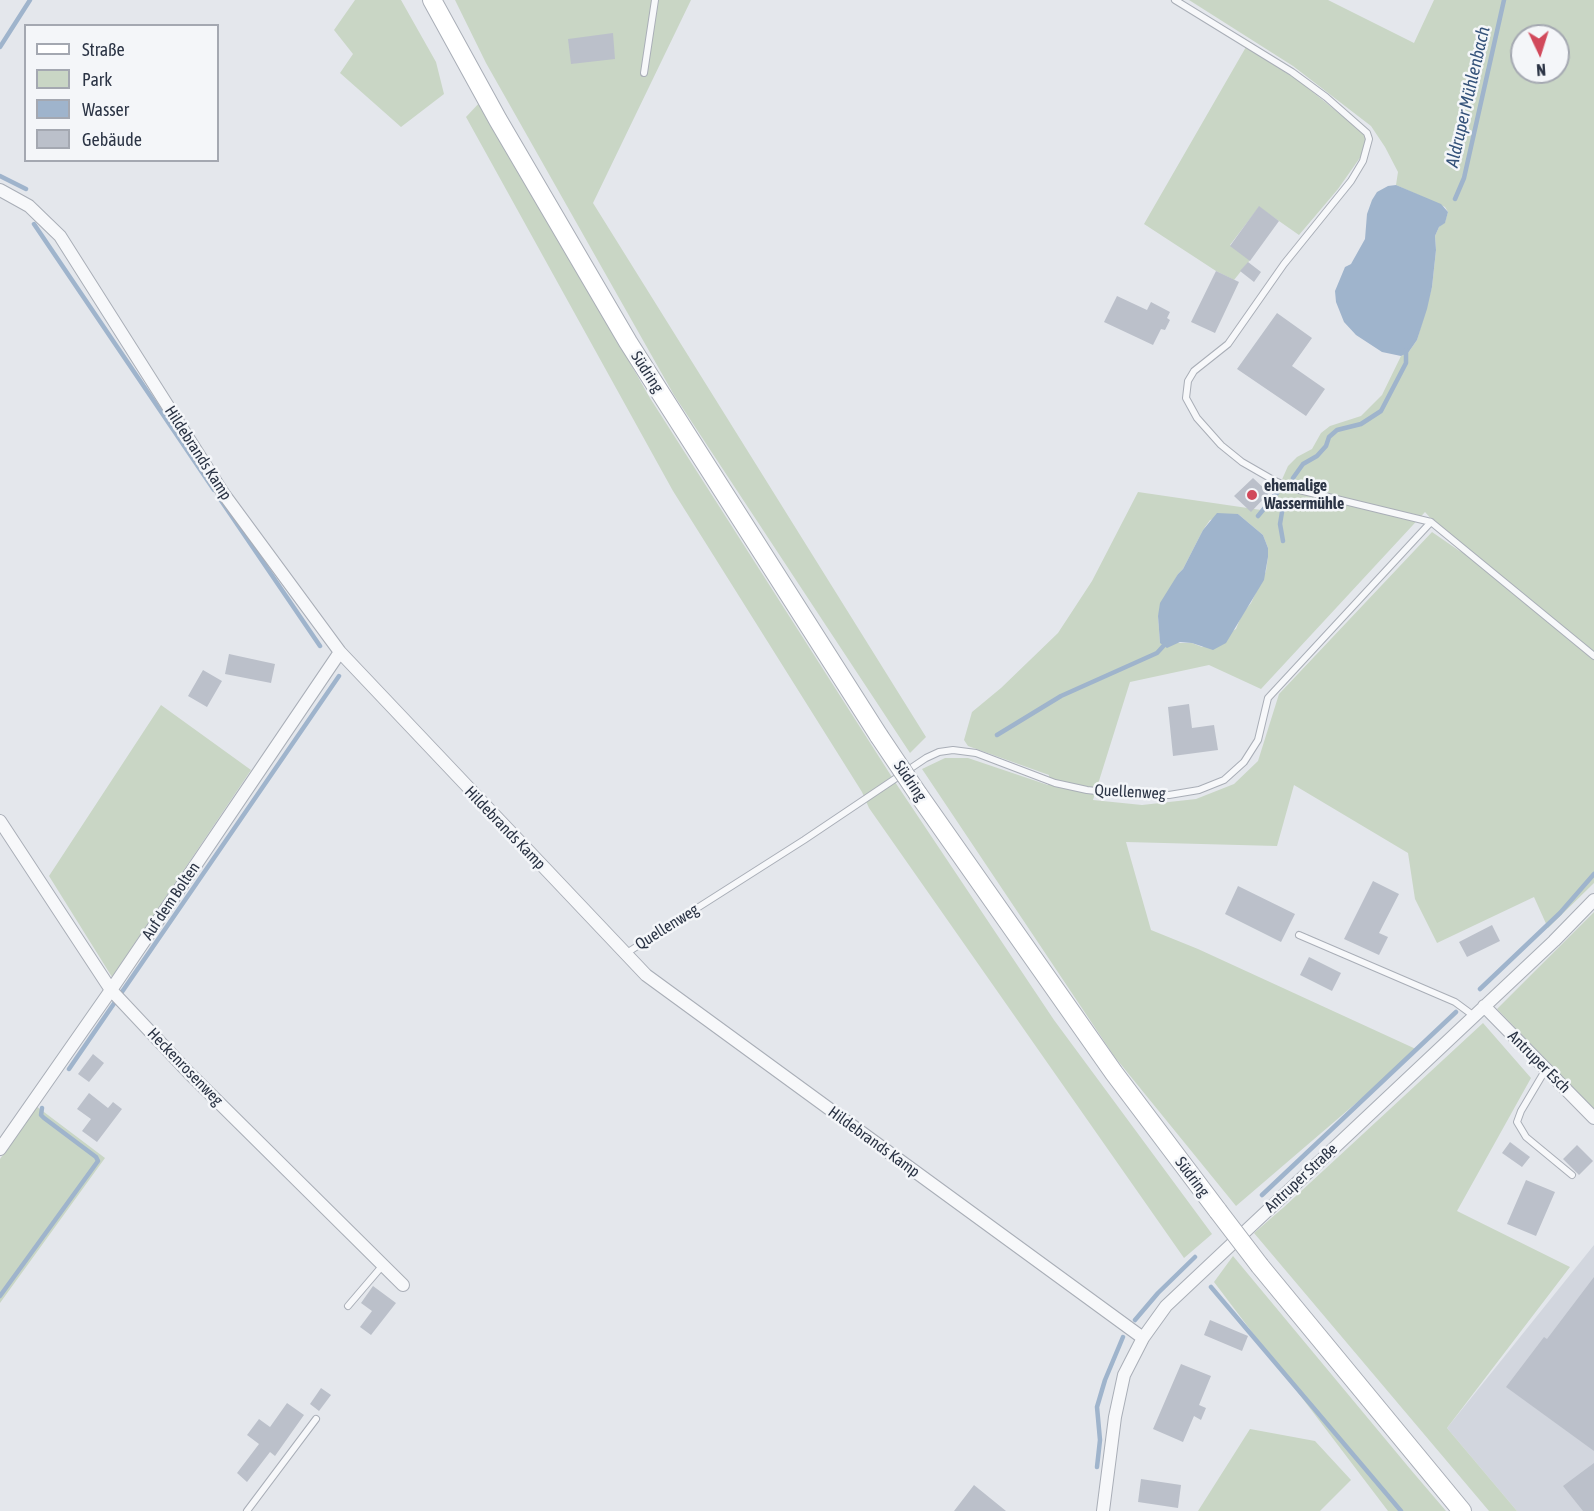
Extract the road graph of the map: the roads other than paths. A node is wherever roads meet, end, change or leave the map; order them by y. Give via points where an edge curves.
1 (432, 0) edge
2 (655, 0) edge
3 (1174, 0) edge
4 (644, 73) dead end
5 (0, 190) edge
6 (1431, 522) junction
7 (340, 652) junction
8 (1594, 656) edge
9 (0, 821) edge
10 (1594, 900) edge
11 (1299, 935) dead end
12 (625, 954) junction
13 (111, 990) junction
14 (1484, 1006) junction
15 (1474, 1016) junction
16 (1546, 1069) junction
17 (1594, 1118) edge
18 (0, 1149) edge
19 (1572, 1175) dead end
20 (383, 1265) junction
21 (403, 1285) dead end
22 (348, 1306) dead end
23 (1143, 1338) junction
24 (316, 1419) dead end
25 (247, 1511) edge
26 (1103, 1511) edge
27 (1462, 1511) edge

1 - 27 main road, Südring, bridge via 628,342 918,794 1114,1073 1218,1211
2 - 4 lane
3 - 6 lane via 1292,72 1335,105 1369,139 1363,161 1351,181 1284,264 1228,344 1194,371 1186,398 1221,445 1275,481
5 - 7 street, Hildebrands Kamp via 29,206 60,236 223,493
6 - 8 lane
6 - 12 lane, Quellenweg via 1268,698 1258,740 1244,762 1224,780 1199,790 1169,795 1133,795 1055,783 976,753 939,752
7 - 12 street, Hildebrands Kamp
7 - 13 street, Auf dem Bolten
9 - 13 street, Heckenrosenweg
10 - 14 street, Antruper Straße
11 - 15 lane via 1455,1002
12 - 23 street, Hildebrands Kamp via 646,975
13 - 18 street, Auf dem Bolten
13 - 20 street, Heckenrosenweg via 189,1074
14 - 15 street, Antruper Straße
14 - 16 street, Antruper Esch
15 - 23 street, Antruper Straße via 1166,1306
16 - 17 street, Antruper Esch
16 - 19 lane via 1517,1122 1526,1137
20 - 21 street, Heckenrosenweg
20 - 22 lane
23 - 26 street, Antruper Straße via 1124,1375 1114,1417
24 - 25 lane

